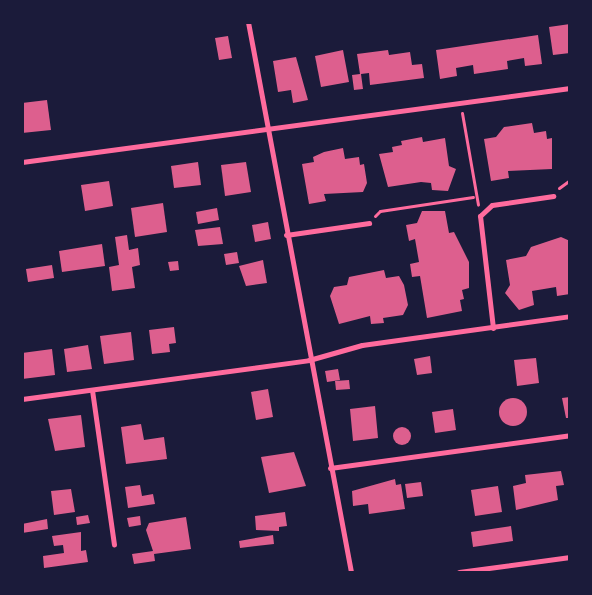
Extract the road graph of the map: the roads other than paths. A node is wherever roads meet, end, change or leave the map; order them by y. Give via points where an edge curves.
1 (248, 22) edge
2 (570, 88) edge
3 (266, 128) junction
4 (22, 162) edge
5 (553, 196) dead end
6 (369, 223) road end
7 (286, 235) junction
8 (570, 316) edge
9 (493, 328) junction
10 (309, 360) junction
11 (92, 390) junction
12 (22, 399) edge
13 (570, 435) edge
14 (330, 468) junction
15 (114, 544) dead end
16 (570, 557) edge
17 (351, 572) edge
18 (459, 572) edge

1 - 3 street
2 - 3 street
3 - 4 street
3 - 7 street
5 - 9 street via 492,205 480,216
6 - 7 street
7 - 10 street
8 - 9 street
9 - 10 street via 362,345
10 - 11 street
10 - 14 street
11 - 12 street
11 - 15 street
13 - 14 street
14 - 17 street
16 - 18 street

